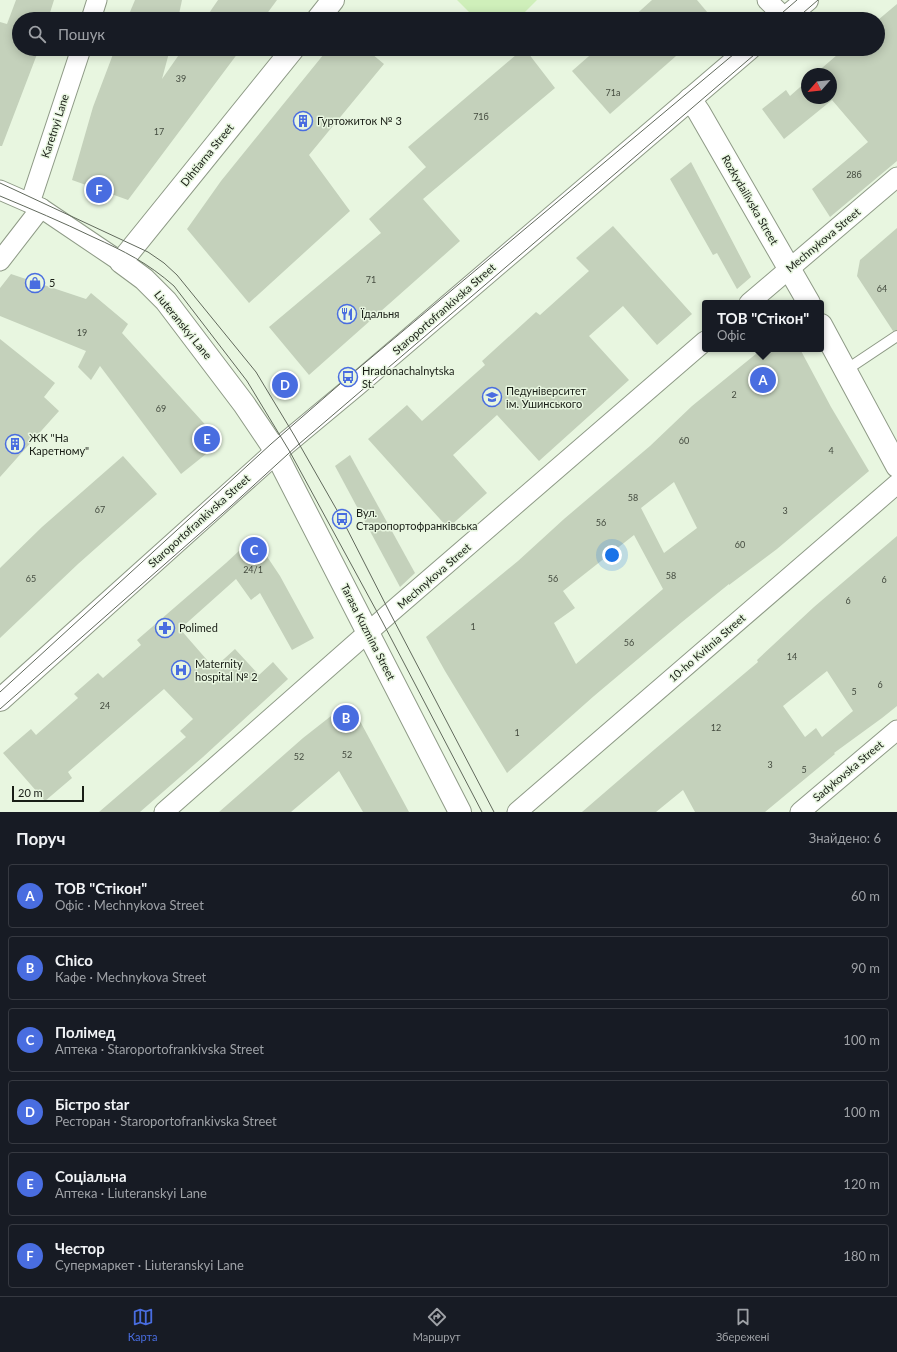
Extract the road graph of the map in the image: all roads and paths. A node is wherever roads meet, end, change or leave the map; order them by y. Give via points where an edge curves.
1 (97, 0) edge
2 (333, 0) edge
3 (767, 0) edge
4 (807, 0) edge
5 (93, 12) edge
6 (324, 12) edge
7 (778, 12) edge
8 (793, 12) edge
9 (79, 56) edge
10 (288, 56) edge
11 (741, 56) edge
12 (690, 99) junction
13 (897, 177) edge
14 (0, 190) edge
15 (36, 205) junction
16 (0, 260) edge
17 (121, 262) junction
18 (789, 268) junction
19 (752, 300) edge
20 (806, 300) edge
21 (824, 331) edge
22 (897, 336) edge
23 (702, 344) edge
24 (846, 370) junction
25 (275, 452) junction
26 (897, 466) edge
27 (897, 484) edge
28 (368, 633) junction
29 (0, 700) edge
30 (897, 730) edge
31 (164, 812) edge
32 (460, 812) edge
33 (517, 812) edge
34 (800, 812) edge

1 - 5 street
2 - 6 street
3 - 7 street
4 - 8 street
9 - 15 street, Karetnyi Lane
10 - 17 street, Dihtiarna Street
11 - 12 street, Staroportofrankivska Street
12 - 18 street, Rozkydailivska Street
12 - 25 street, Staroportofrankivska Street
13 - 18 street, Mechnykova Street
14 - 15 street, Liuteranskyi Lane
15 - 16 street, Karetnyi Lane
15 - 17 street, Liuteranskyi Lane
17 - 25 street, Liuteranskyi Lane via 144,279 166,301 244,404
18 - 19 street, Mechnykova Street
18 - 20 street, Rozkydailivska Street
21 - 24 street
22 - 24 lane
23 - 28 street, Mechnykova Street
24 - 26 street
25 - 28 street, Tarasa Kuzmina Street
25 - 29 street, Staroportofrankivska Street
27 - 33 street, 10-ho Kvitnia Street
28 - 31 street, Mechnykova Street
28 - 32 street, Tarasa Kuzmina Street
30 - 34 street, Sadykovska Street

